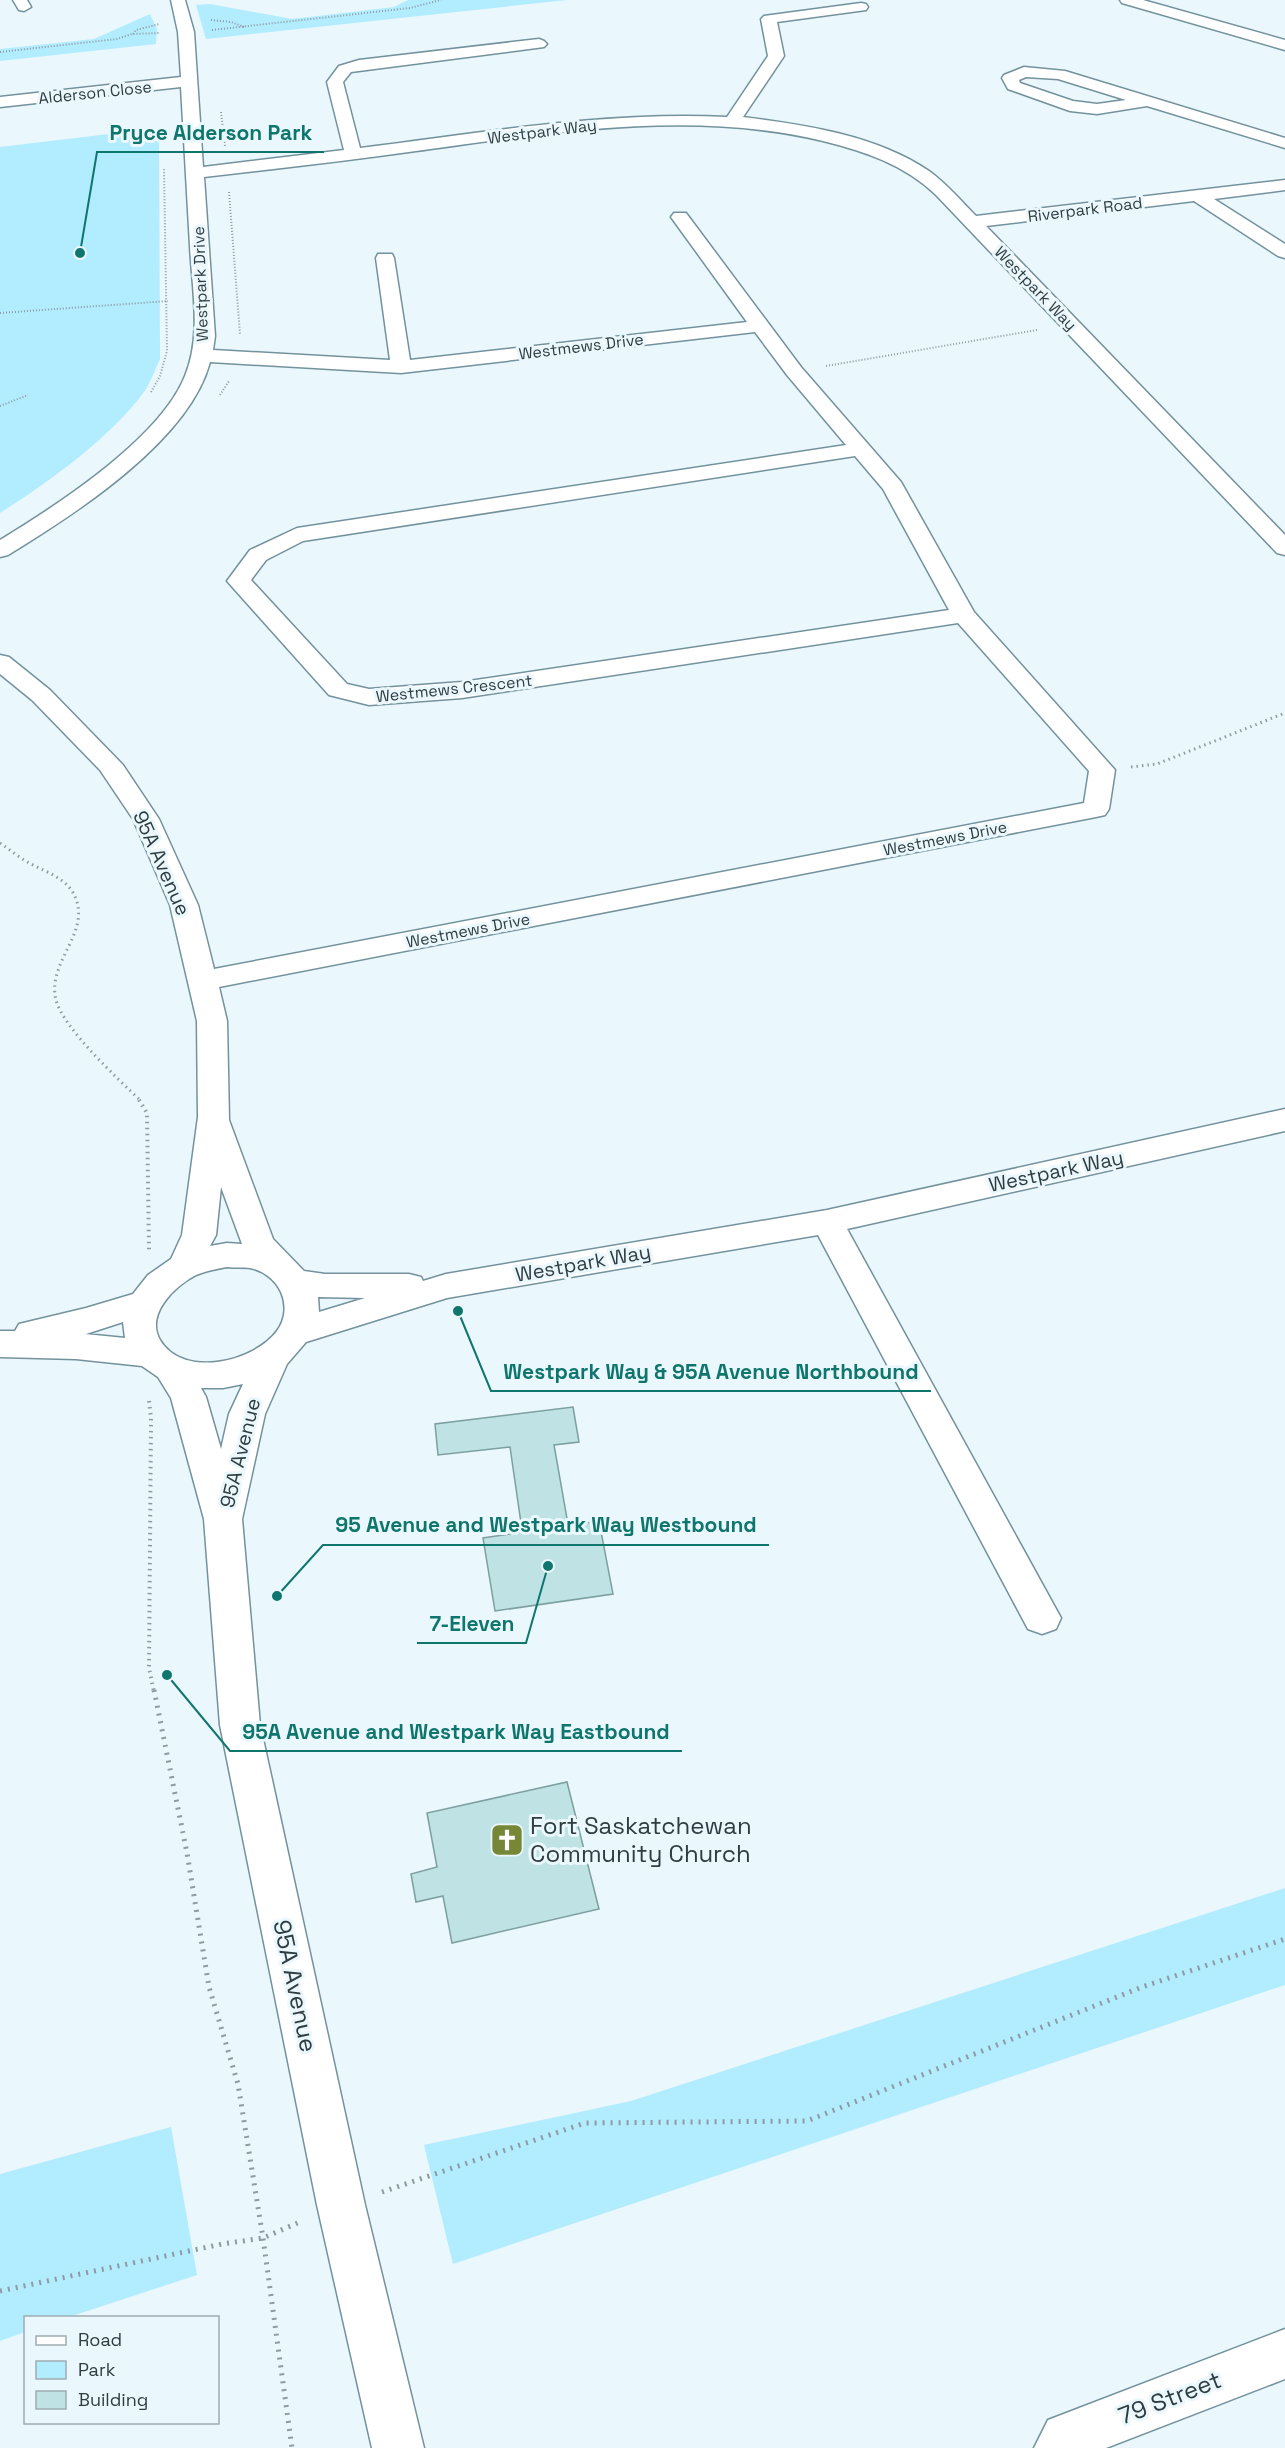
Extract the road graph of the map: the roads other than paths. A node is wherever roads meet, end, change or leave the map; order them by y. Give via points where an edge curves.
1 (178, 0) edge
2 (1127, 0) edge
3 (861, 8) dead end
4 (539, 44) dead end
5 (1285, 45) edge
6 (190, 81) junction
7 (1148, 101) junction
8 (0, 102) edge
9 (733, 120) junction
10 (1285, 143) edge
11 (352, 154) junction
12 (197, 173) junction
13 (1285, 185) edge
14 (1198, 196) junction
15 (680, 216) dead end
16 (972, 222) junction
17 (1285, 252) edge
18 (385, 258) dead end
19 (760, 326) junction
20 (202, 355) junction
21 (401, 367) junction
22 (862, 449) junction
23 (1285, 548) edge
24 (0, 550) edge
25 (964, 615) junction
26 (0, 662) edge
27 (202, 981) junction
28 (214, 1117) junction
29 (1285, 1120) edge
30 (827, 1222) junction
31 (185, 1265) junction
32 (290, 1277) junction
33 (446, 1286) junction
34 (142, 1304) junction
35 (0, 1339) edge
36 (0, 1344) edge
37 (284, 1344) junction
38 (161, 1360) junction
39 (223, 1519) junction
40 (1042, 1618) dead end
41 (1285, 2354) edge
42 (398, 2448) edge
43 (1060, 2448) edge

1 - 6 street, Westpark Drive via 186,32
2 - 5 street
3 - 9 street via 769,19 776,56
4 - 11 street via 345,69 335,82
6 - 8 street, Alderson Close
6 - 12 street, Westpark Drive
7 - 7 street via 1059,74 1024,72 1010,78 1014,86 1070,106 1097,109
7 - 10 street
9 - 11 street, Westpark Way via 658,119 571,126
9 - 16 street, Westpark Way via 811,131 873,150 923,175
11 - 12 street, Westpark Way
12 - 20 street, Westpark Drive via 206,336
13 - 14 street, Riverpark Road
14 - 16 street, Riverpark Road
14 - 17 street
15 - 19 street
16 - 23 street, Westpark Way
18 - 21 street
19 - 21 street, Westmews Drive
19 - 22 street
20 - 21 street, Westmews Drive
20 - 24 street, Westpark Drive via 194,381 161,428 112,471
22 - 25 street via 892,487
22 - 25 street, Westmews Crescent via 297,535 258,555 239,582 338,690 369,697 462,690
25 - 27 street, Westmews Drive via 1102,770 1096,809
26 - 27 street, 95A Avenue via 41,695 110,765 146,819 184,905
27 - 28 street, 95A Avenue via 212,1021
28 - 31 street, 95A Avenue via 199,1235
28 - 32 street, 95A Avenue via 260,1246
29 - 30 street, Westpark Way
30 - 33 street, Westpark Way
30 - 40 street
31 - 32 street via 200,1259 253,1257 276,1265
31 - 34 street via 166,1277
32 - 33 street, Westpark Way via 352,1287
32 - 37 street via 301,1294 303,1313
33 - 37 street, Westpark Way
34 - 35 street
34 - 38 street via 138,1324 144,1344
36 - 38 street via 76,1346
37 - 38 street via 261,1364 234,1373 206,1375 180,1371
37 - 39 street, 95A Avenue via 247,1414
38 - 39 street, 95A Avenue via 188,1397
39 - 42 street, 95A Avenue via 240,1725 340,2205
41 - 43 street, 79 Street via 1066,2438

